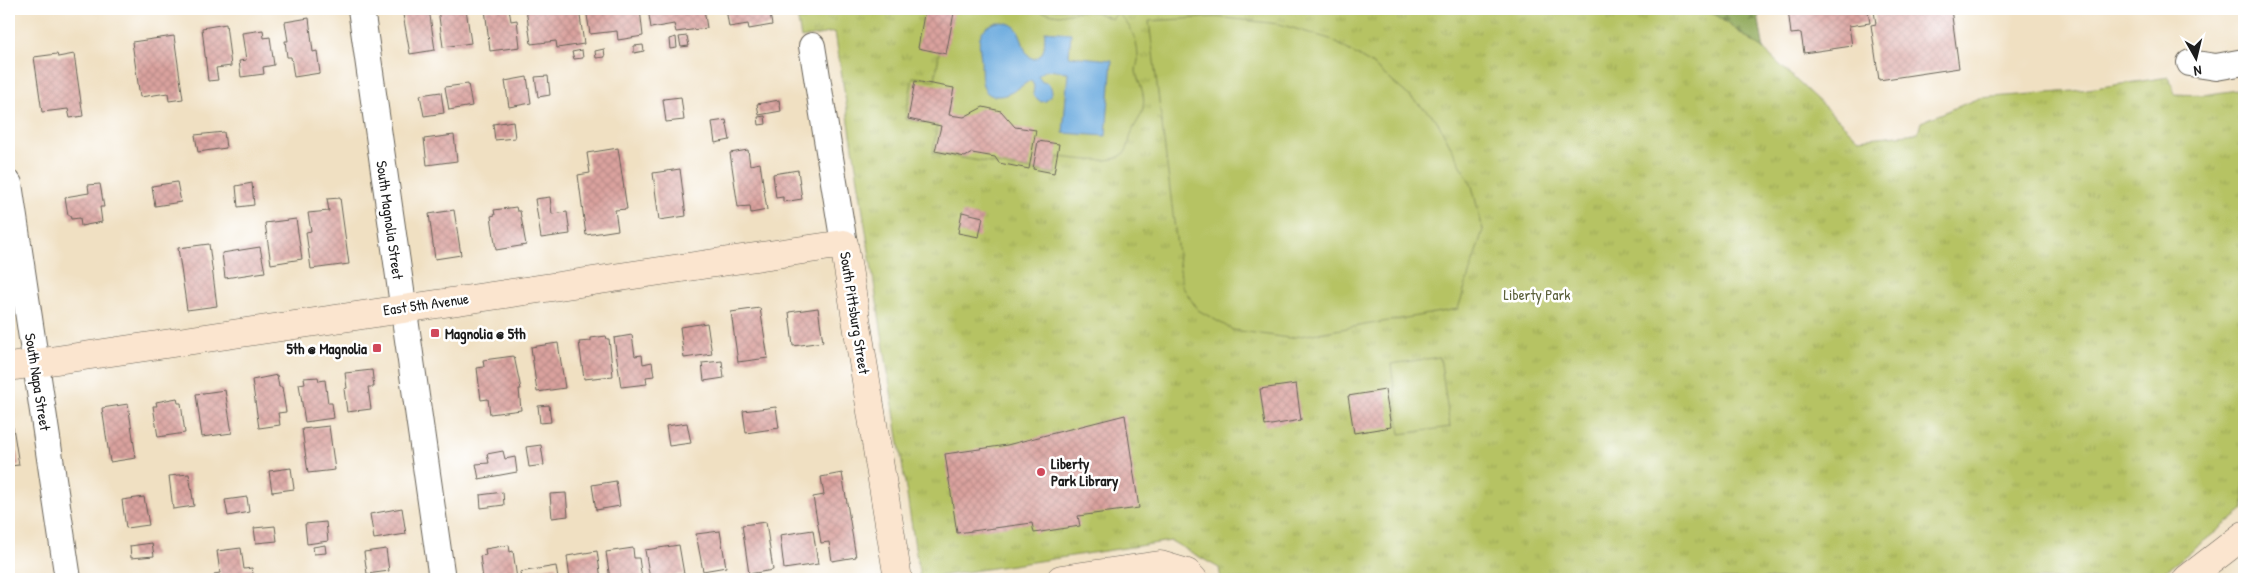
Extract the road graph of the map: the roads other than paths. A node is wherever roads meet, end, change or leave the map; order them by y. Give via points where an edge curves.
1 (361, 9) edge
2 (812, 46) dead end
3 (2244, 62) edge
4 (2190, 63) dead end
5 (9, 184) edge
6 (844, 244) junction
7 (402, 308) junction
8 (22, 365) edge
9 (2244, 534) edge
10 (1190, 576) edge
11 (68, 579) edge
12 (442, 579) edge
13 (898, 579) edge
14 (1061, 579) edge
15 (2187, 579) edge

1 - 7 street, South Magnolia Street
2 - 6 street, South Pittsburg Street
3 - 4 street via 2216,67
5 - 8 street, South Napa Street
6 - 7 street, East 5th Avenue
6 - 13 street, South Pittsburg Street
7 - 8 street, East 5th Avenue
7 - 12 street, South Magnolia Street
8 - 11 street, South Napa Street
9 - 15 street
10 - 14 street via 1160,565

